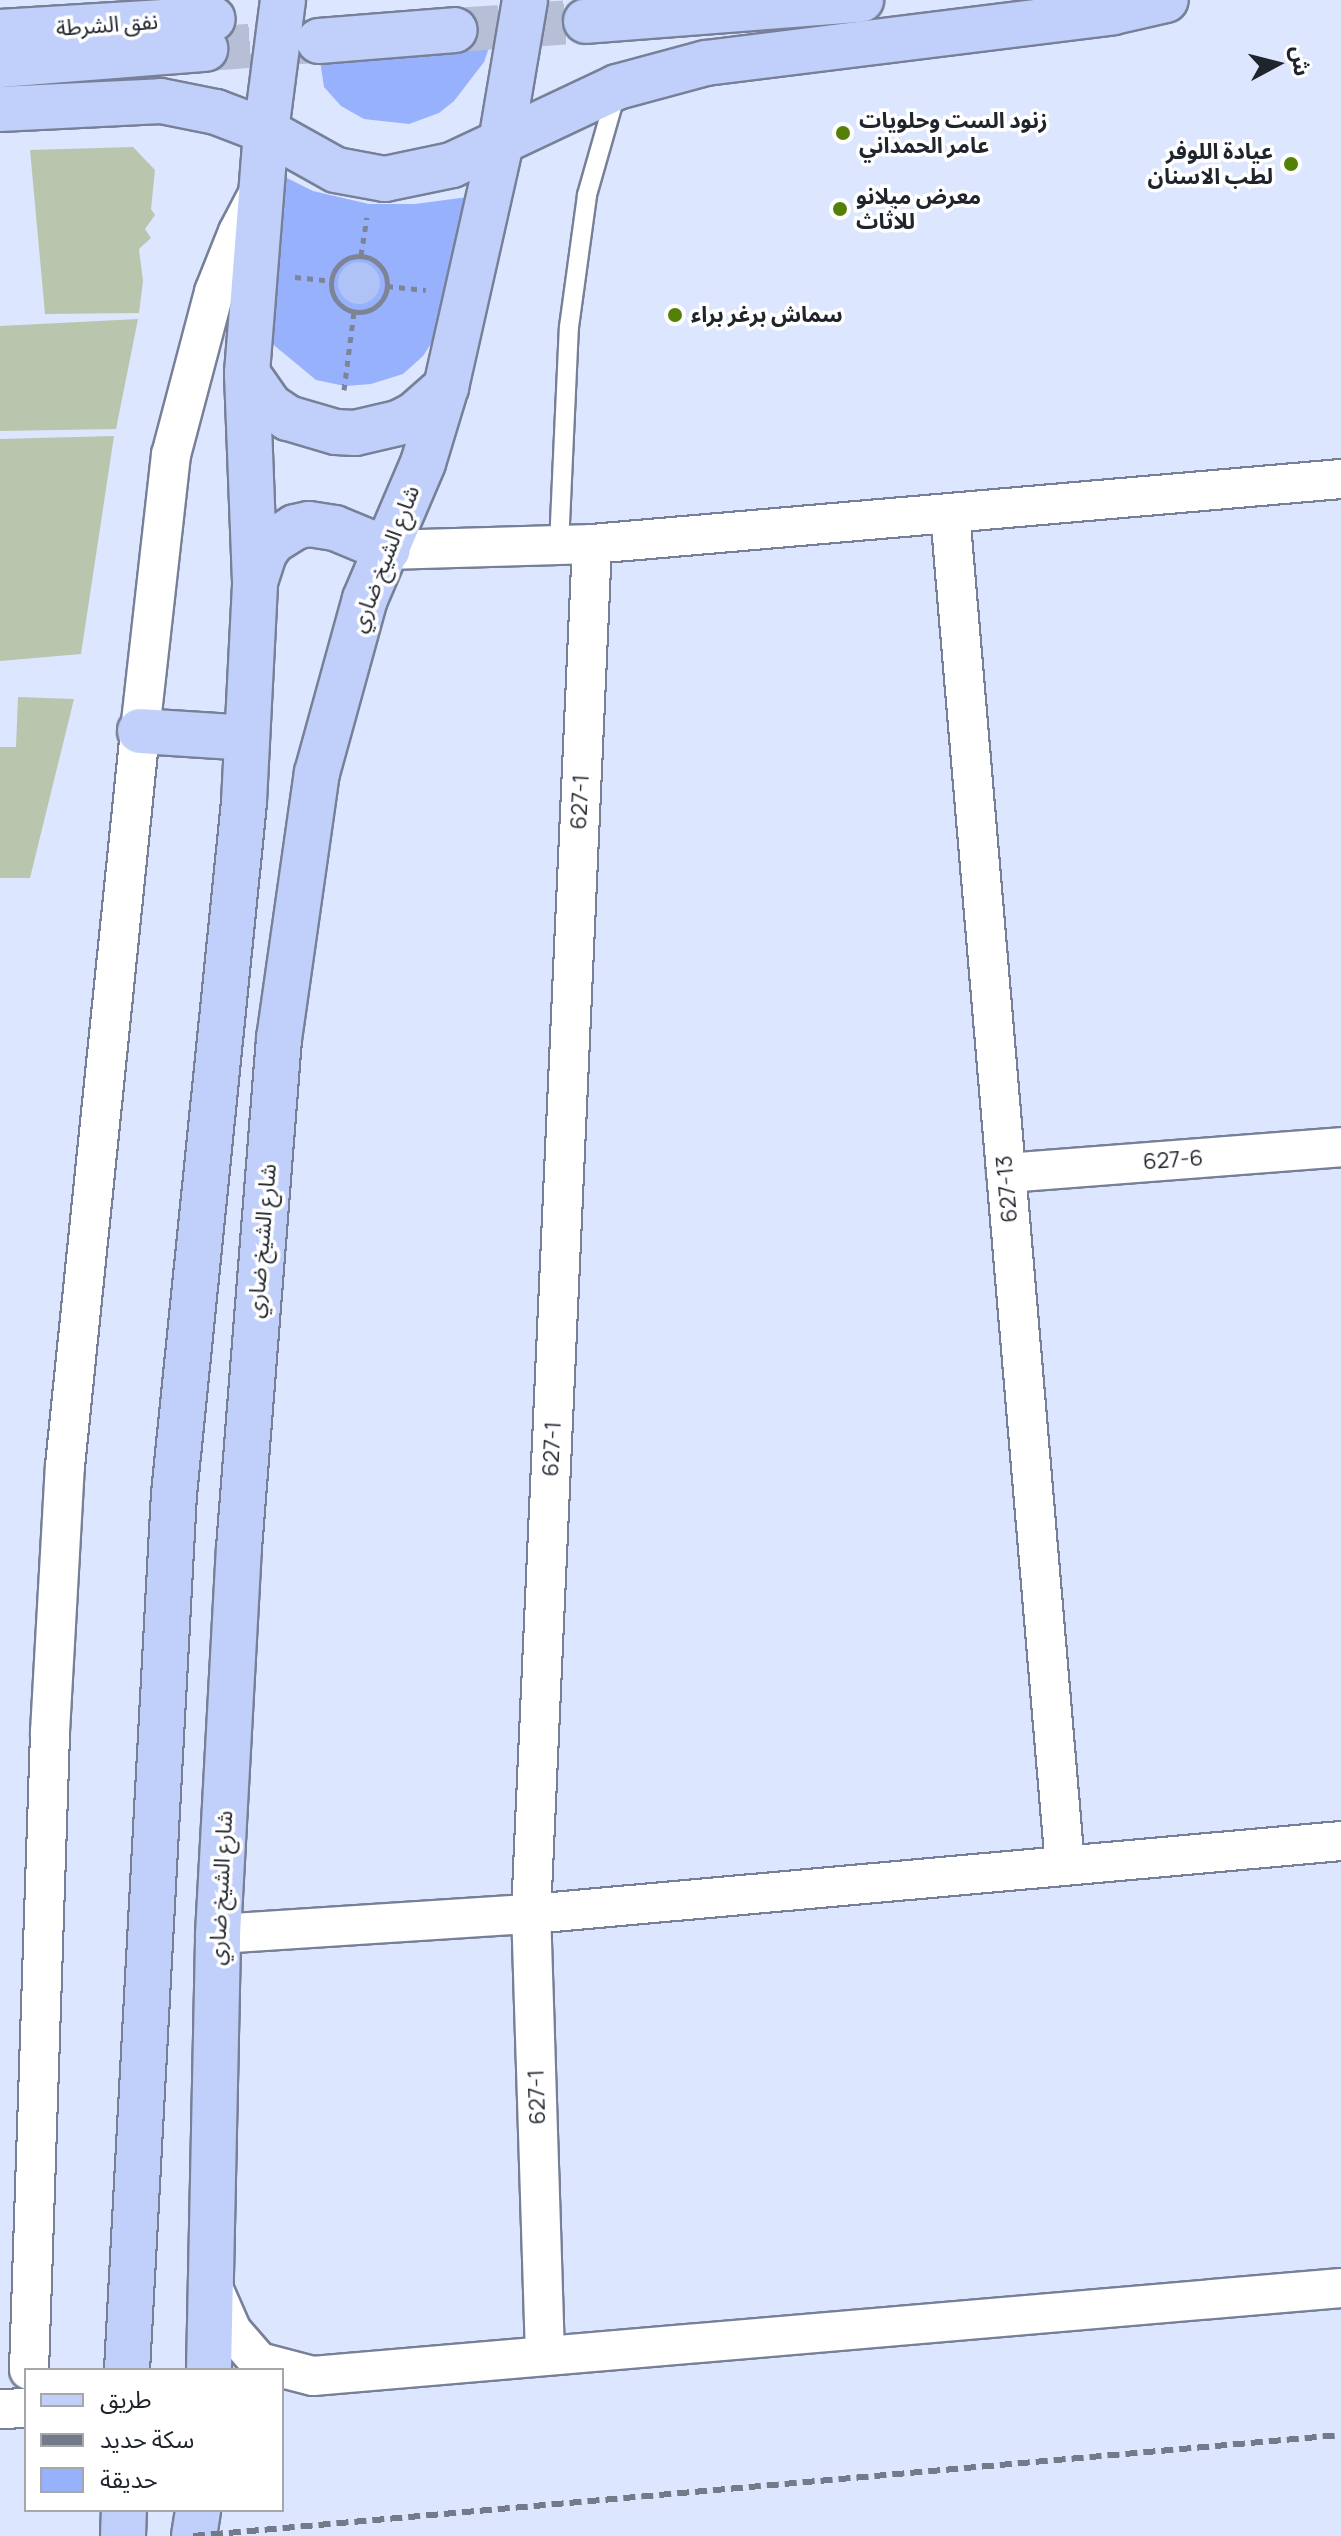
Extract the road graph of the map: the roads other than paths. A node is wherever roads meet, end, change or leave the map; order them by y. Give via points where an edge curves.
1 (525, 0) edge
2 (861, 0) edge
3 (1166, 0) edge
4 (455, 17) tunnel mouth
5 (307, 18) edge
6 (586, 21) tunnel mouth
7 (0, 32) edge
8 (0, 65) edge
9 (617, 87) junction
10 (0, 109) edge
11 (266, 131) junction
12 (501, 142) junction
13 (262, 186) junction
14 (247, 373) junction
15 (446, 387) junction
16 (1341, 479) edge
17 (950, 513) junction
18 (575, 544) junction
19 (388, 550) junction
20 (255, 582) junction
21 (140, 731) junction
22 (247, 738) junction
23 (1341, 1147) edge
24 (1006, 1173) junction
25 (1341, 1841) edge
26 (1065, 1865) junction
27 (531, 1914) junction
28 (218, 1934) junction
29 (210, 2281) junction
30 (1341, 2288) edge
31 (545, 2355) junction
32 (29, 2368) edge
33 (127, 2368) edge
34 (209, 2368) edge
35 (269, 2368) edge
36 (298, 2385) edge
37 (24, 2408) edge
38 (0, 2409) edge
39 (124, 2512) edge
40 (198, 2512) edge
41 (123, 2536) edge
42 (194, 2536) edge

1 - 12 main road, شارع الشيخ ضاري
2 - 6 main road
3 - 9 main road via 1113,12 706,63
4 - 5 main road
5 - 11 main road
7 - 8 main road, نفق الشرطة via 210,34
9 - 12 main road
9 - 18 lane via 587,195 569,327
10 - 11 main road via 161,101 216,112
11 - 12 main road via 336,170 385,179 452,165
11 - 13 main road
12 - 15 main road, شارع الشيخ ضاري
13 - 14 main road
13 - 21 street via 214,292 171,455
14 - 15 main road via 279,412 336,432 398,423
14 - 20 main road
15 - 19 main road, شارع الشيخ ضاري
16 - 17 street
17 - 18 street
17 - 24 street, 627-13
18 - 19 street
18 - 27 street, 627-1
19 - 20 main road via 335,528 295,527 273,541
19 - 28 main road, شارع الشيخ ضاري via 365,599 317,773 279,1039 240,1533
20 - 22 main road
21 - 22 main road
21 - 32 street via 65,1466 50,1732
22 - 33 main road via 174,1494
23 - 24 street, 627-6
24 - 26 street, 627-13
25 - 26 street
26 - 27 street
27 - 28 street
27 - 31 street, 627-1
28 - 29 main road, شارع الشيخ ضاري
29 - 34 main road, شارع الشيخ ضاري
29 - 35 street via 232,2331
30 - 31 street
31 - 36 street
37 - 38 street
39 - 41 main road
40 - 42 main road

